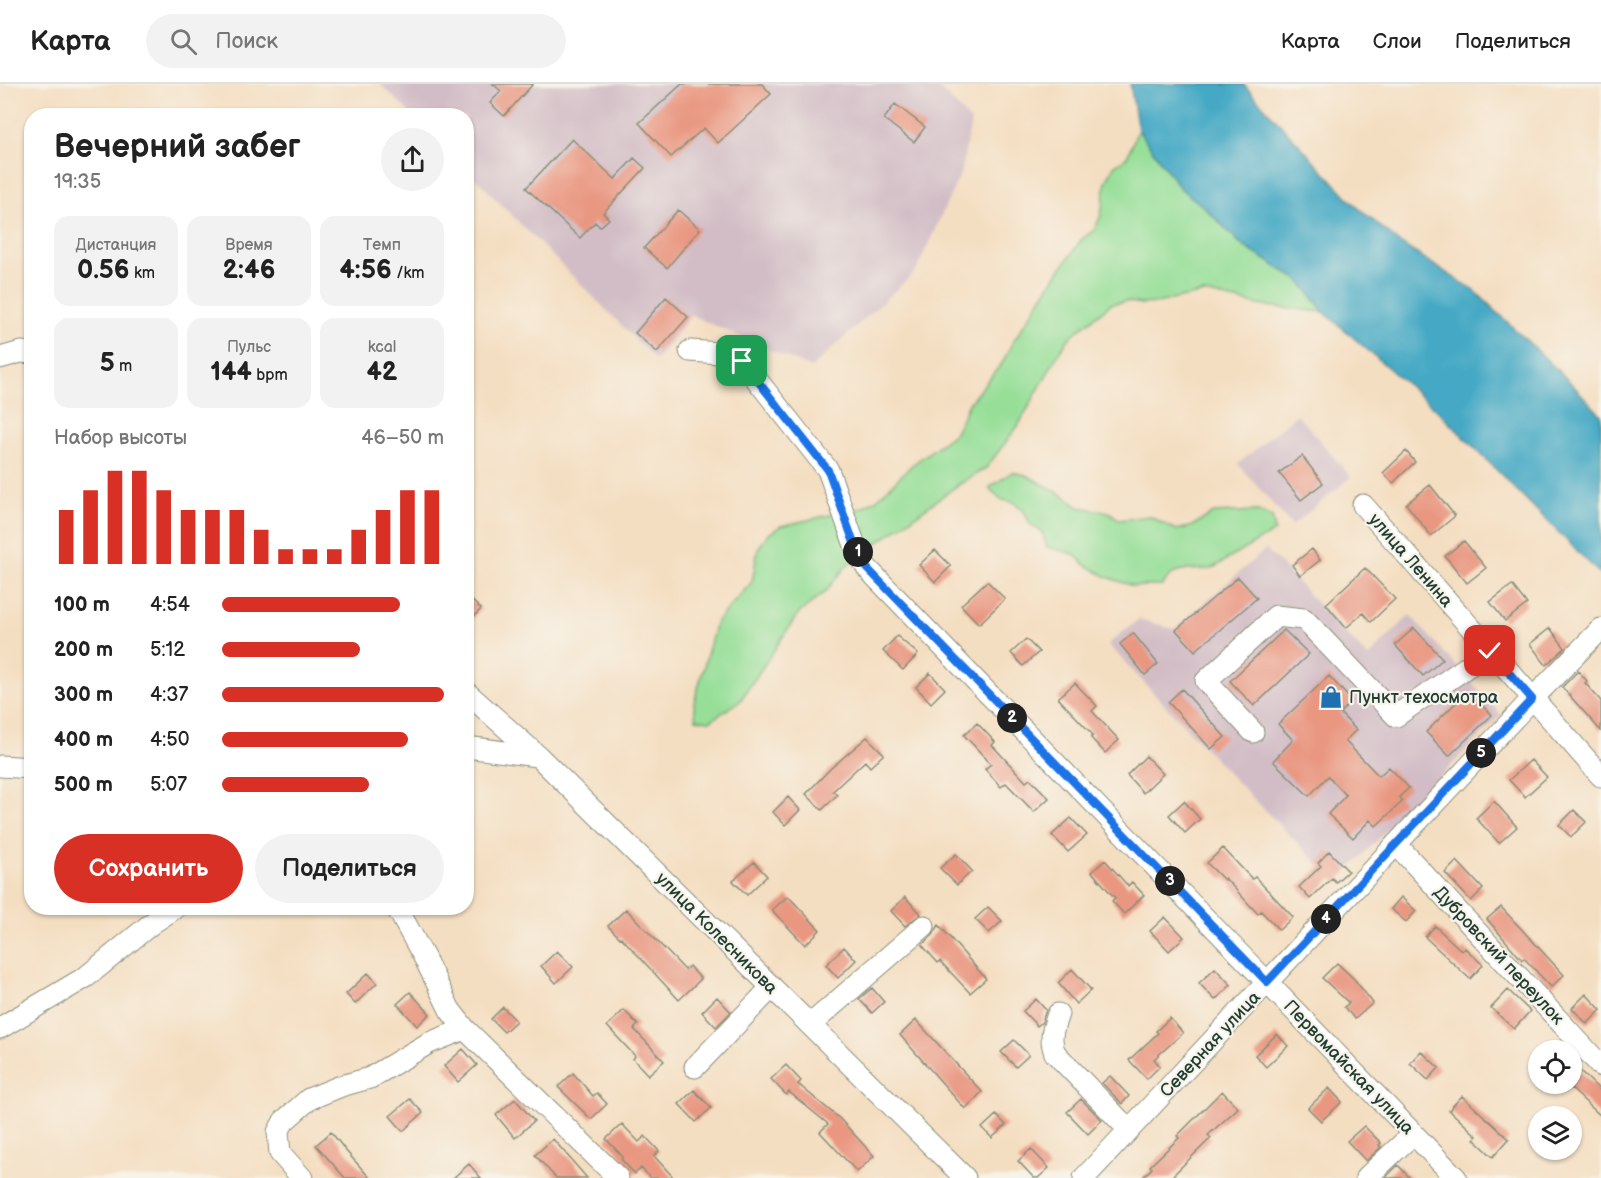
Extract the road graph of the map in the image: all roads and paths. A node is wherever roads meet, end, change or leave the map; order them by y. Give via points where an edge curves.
1 (690, 351) dead end
2 (24, 352) edge
3 (0, 358) edge
4 (1363, 505) dead end
5 (1601, 629) edge
6 (1490, 651) junction
7 (474, 699) edge
8 (1532, 699) junction
9 (1253, 732) dead end
10 (474, 748) edge
11 (538, 756) junction
12 (0, 766) edge
13 (24, 768) edge
14 (1601, 776) edge
15 (1396, 844) junction
16 (164, 915) edge
17 (401, 915) edge
18 (924, 926) dead end
19 (1267, 982) junction
20 (772, 987) junction
21 (1058, 1014) dead end
22 (810, 1025) junction
23 (0, 1028) edge
24 (465, 1029) junction
25 (1601, 1066) edge
26 (695, 1067) dead end
27 (1129, 1130) junction
28 (1413, 1134) junction
29 (302, 1178) edge
30 (618, 1178) edge
31 (965, 1178) edge
32 (1084, 1178) edge
33 (1366, 1178) edge
34 (1456, 1178) edge

1 - 19 street, Первомайская улица via 720,353 742,361 828,470 867,568
2 - 3 street
4 - 6 street, улица Ленина
5 - 8 street, Северная улица
6 - 8 street, улица Ленина
6 - 9 street via 1396,716 1304,619 1276,616 1206,681
7 - 11 street, улица Колесникова
8 - 14 street, улица Ленина
8 - 15 street, Северная улица
10 - 11 street
11 - 20 street, улица Колесникова
12 - 13 street
15 - 19 street, Северная улица
15 - 25 street, Дубровский переулок
16 - 23 street via 86,977
17 - 24 street via 450,1010
18 - 22 street
19 - 27 street, Северная улица
19 - 28 street, Первомайская улица
20 - 22 street, улица Колесникова
20 - 26 street
21 - 27 street via 1051,1035 1055,1053
22 - 31 street, улица Колесникова
24 - 29 street via 429,1043 370,1078 309,1100 284,1121 278,1132 280,1153
24 - 30 street
27 - 32 street, Северная улица
28 - 33 street
28 - 34 street, Первомайская улица

